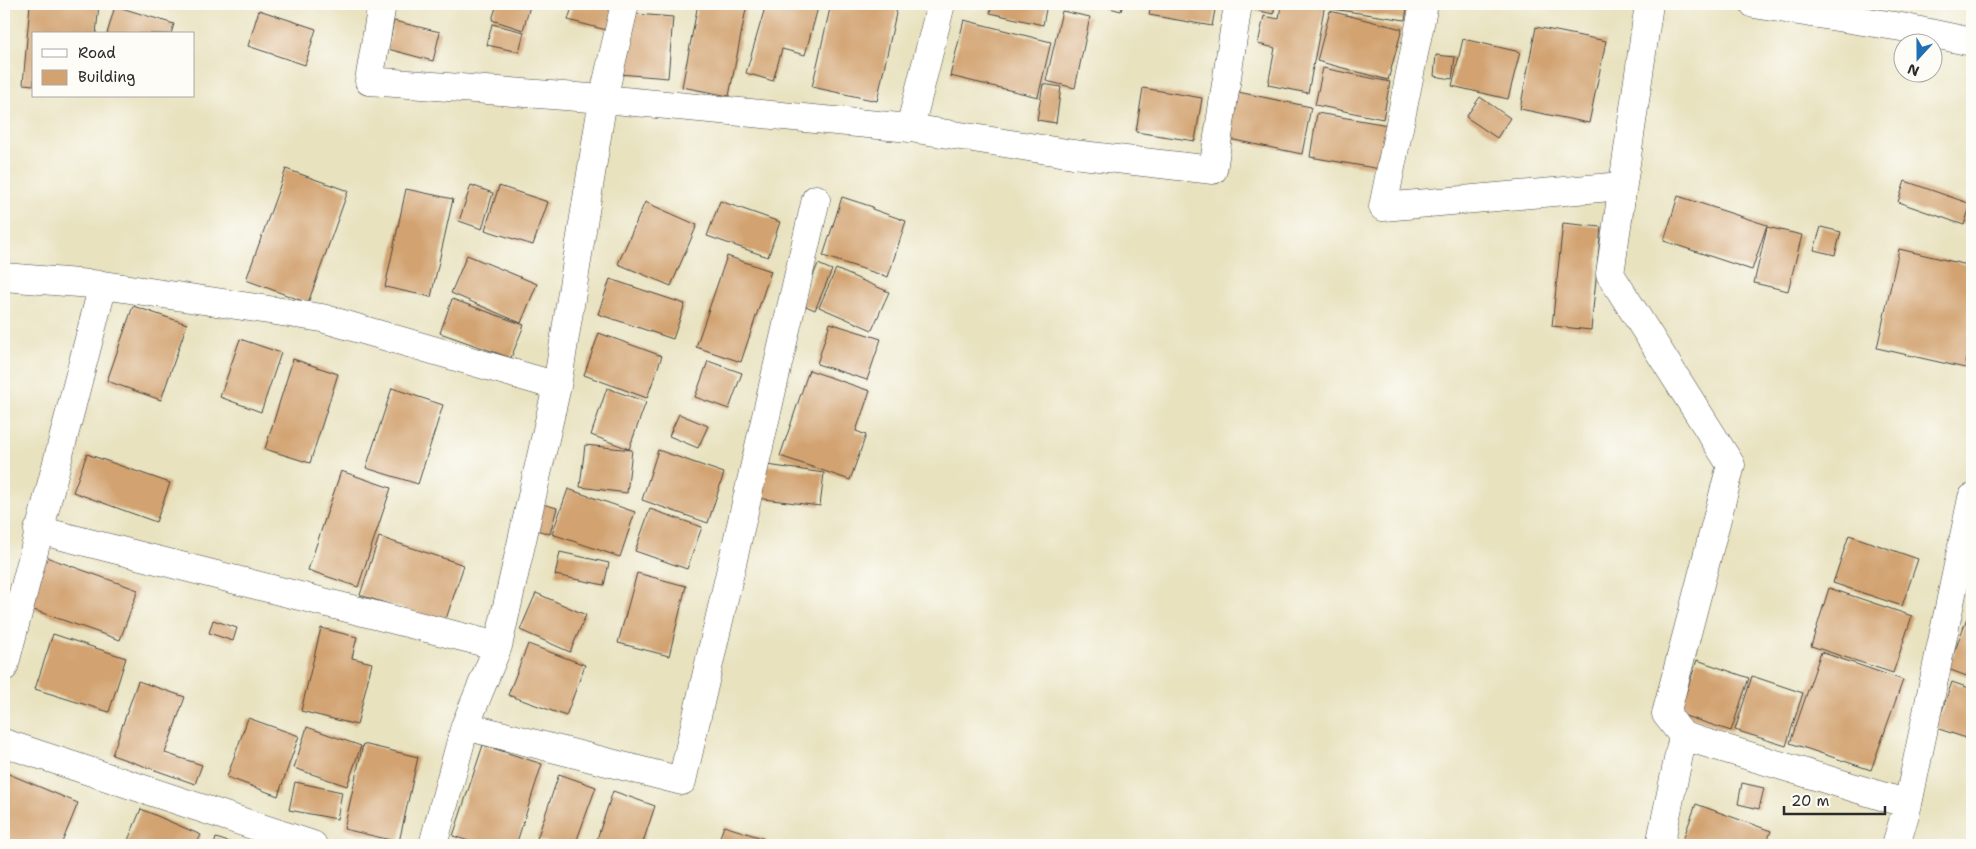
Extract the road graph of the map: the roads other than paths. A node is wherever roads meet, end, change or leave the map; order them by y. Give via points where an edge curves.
1 (382, 4) edge
2 (625, 4) edge
3 (940, 4) edge
4 (1238, 4) edge
5 (1424, 4) edge
6 (1649, 4) edge
7 (1754, 4) edge
8 (1972, 42) edge
9 (603, 98) junction
10 (910, 128) junction
11 (1622, 186) junction
12 (816, 199) dead end
13 (4, 277) edge
14 (103, 285) junction
15 (556, 386) junction
16 (1972, 498) edge
17 (38, 530) junction
18 (498, 646) junction
19 (4, 667) edge
20 (465, 726) junction
21 (1682, 736) junction
22 (4, 743) edge
23 (1908, 804) junction
24 (313, 845) edge
25 (433, 845) edge
26 (1660, 845) edge
27 (1896, 845) edge

1 - 9 street via 369,81
2 - 9 street
3 - 10 street
4 - 10 street via 1213,170 1073,154
5 - 11 street via 1383,207
6 - 11 street
7 - 8 street via 1901,27
9 - 10 street
9 - 15 street
11 - 21 street via 1610,274 1731,464 1666,714
12 - 20 street via 682,781
13 - 14 street
14 - 15 street via 322,318
14 - 17 street
15 - 18 street
16 - 23 street
17 - 18 street
17 - 19 street
18 - 20 street
20 - 25 street
21 - 23 street
21 - 26 street
22 - 24 street
23 - 27 street

